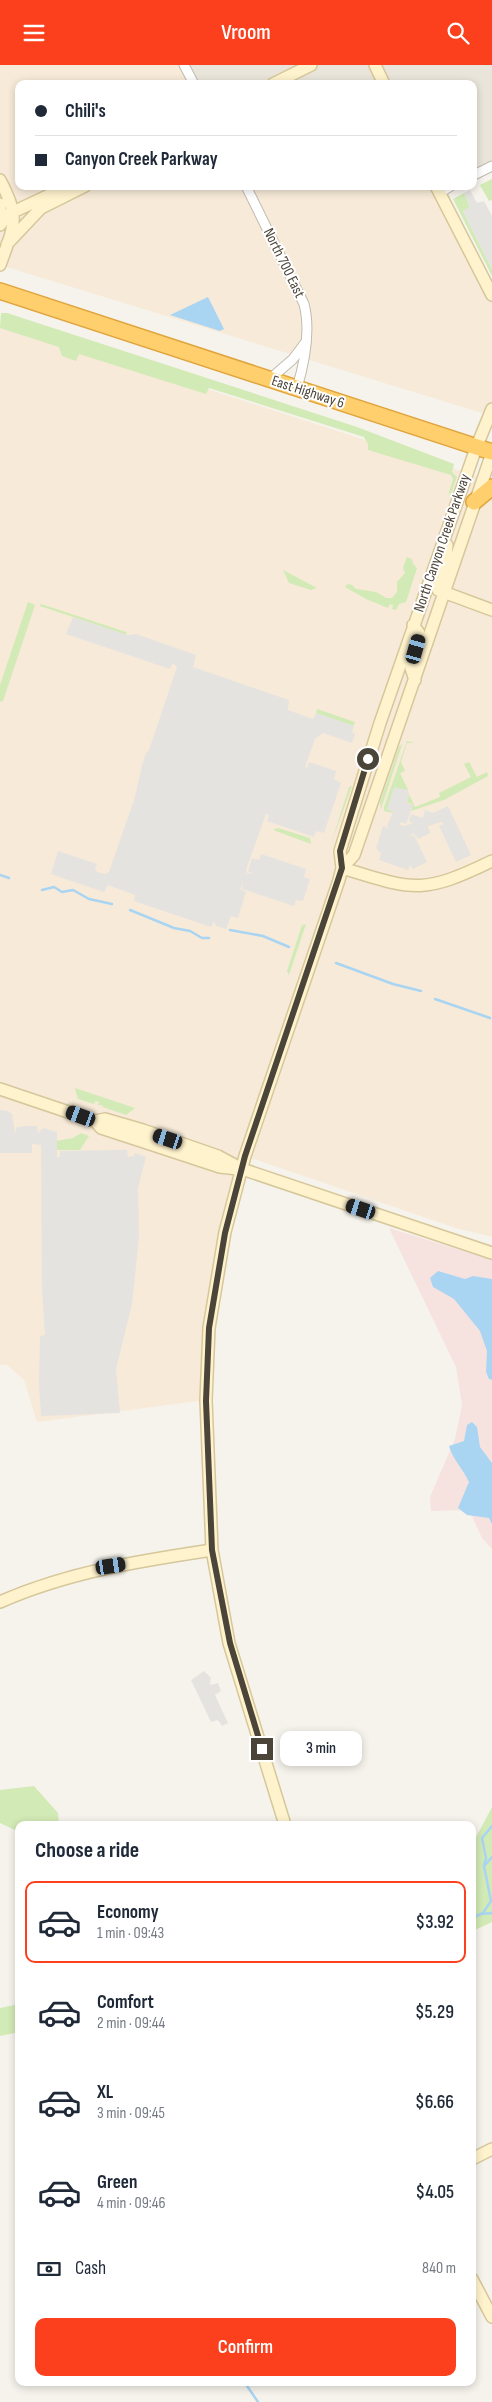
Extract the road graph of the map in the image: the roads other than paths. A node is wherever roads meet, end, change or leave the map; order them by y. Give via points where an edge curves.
1 (184, 65) edge
2 (311, 65) edge
3 (375, 65) edge
4 (192, 80) edge
5 (280, 80) edge
6 (382, 80) edge
7 (492, 166) edge
8 (477, 174) edge
9 (0, 180) edge
10 (60, 190) edge
11 (77, 190) edge
12 (248, 190) edge
13 (438, 190) edge
14 (7, 193) junction
15 (54, 193) junction
16 (0, 205) edge
17 (41, 208) junction
18 (14, 212) junction
19 (0, 224) edge
20 (7, 244) junction
21 (0, 265) edge
22 (0, 291) edge
23 (492, 295) edge
24 (305, 343) junction
25 (270, 379) junction
26 (296, 388) junction
27 (492, 409) edge
28 (476, 448) junction
29 (492, 452) edge
30 (492, 487) edge
31 (474, 503) junction
32 (444, 539) junction
33 (445, 594) junction
34 (492, 610) edge
35 (413, 625) junction
36 (415, 680) junction
37 (492, 861) edge
38 (342, 868) junction
39 (0, 1089) edge
40 (95, 1121) junction
41 (242, 1169) junction
42 (492, 1253) edge
43 (212, 1550) junction
44 (0, 1602) edge
45 (284, 1821) edge
46 (492, 2149) edge
47 (476, 2157) edge
48 (476, 2287) edge
49 (492, 2317) edge

1 - 4 street
2 - 5 main road
3 - 6 main road
7 - 8 street
9 - 14 main road
10 - 15 main road
11 - 17 main road
12 - 24 street, North 700 East via 302,299 309,322
13 - 23 main road
14 - 15 main road via 26,199
14 - 18 main road
15 - 18 main road
16 - 18 main road
16 - 19 main road
17 - 18 main road
17 - 20 main road
18 - 19 main road
18 - 20 main road
20 - 21 main road
22 - 25 highway, East Highway 6
24 - 25 street via 293,359
24 - 26 street, North 700 East via 304,364
25 - 26 highway, East Highway 6
26 - 28 highway, East Highway 6
27 - 28 main road, North Canyon Creek Parkway
28 - 29 highway, East Highway 6
28 - 32 main road, North Canyon Creek Parkway
29 - 31 main road, North Canyon Creek Parkway
30 - 31 highway
31 - 33 main road, North Canyon Creek Parkway
32 - 33 main road via 447,552 436,587
32 - 35 main road, North Canyon Creek Parkway
33 - 34 main road
33 - 36 main road, North Canyon Creek Parkway
35 - 36 main road via 419,633 410,668
35 - 38 main road, North Canyon Creek Parkway via 340,851
36 - 38 main road, North Canyon Creek Parkway via 354,855
37 - 38 main road via 452,880 414,887
38 - 41 main road, North Canyon Creek Parkway
39 - 40 main road
40 - 41 main road via 106,1119 143,1130 218,1156
40 - 41 main road via 101,1128 144,1143 220,1167
41 - 42 main road
41 - 43 main road, North Canyon Creek Parkway via 225,1233 209,1328 206,1401
43 - 44 main road via 111,1566 46,1584
43 - 45 main road, North Canyon Creek Parkway via 230,1643
46 - 47 main road
48 - 49 main road

